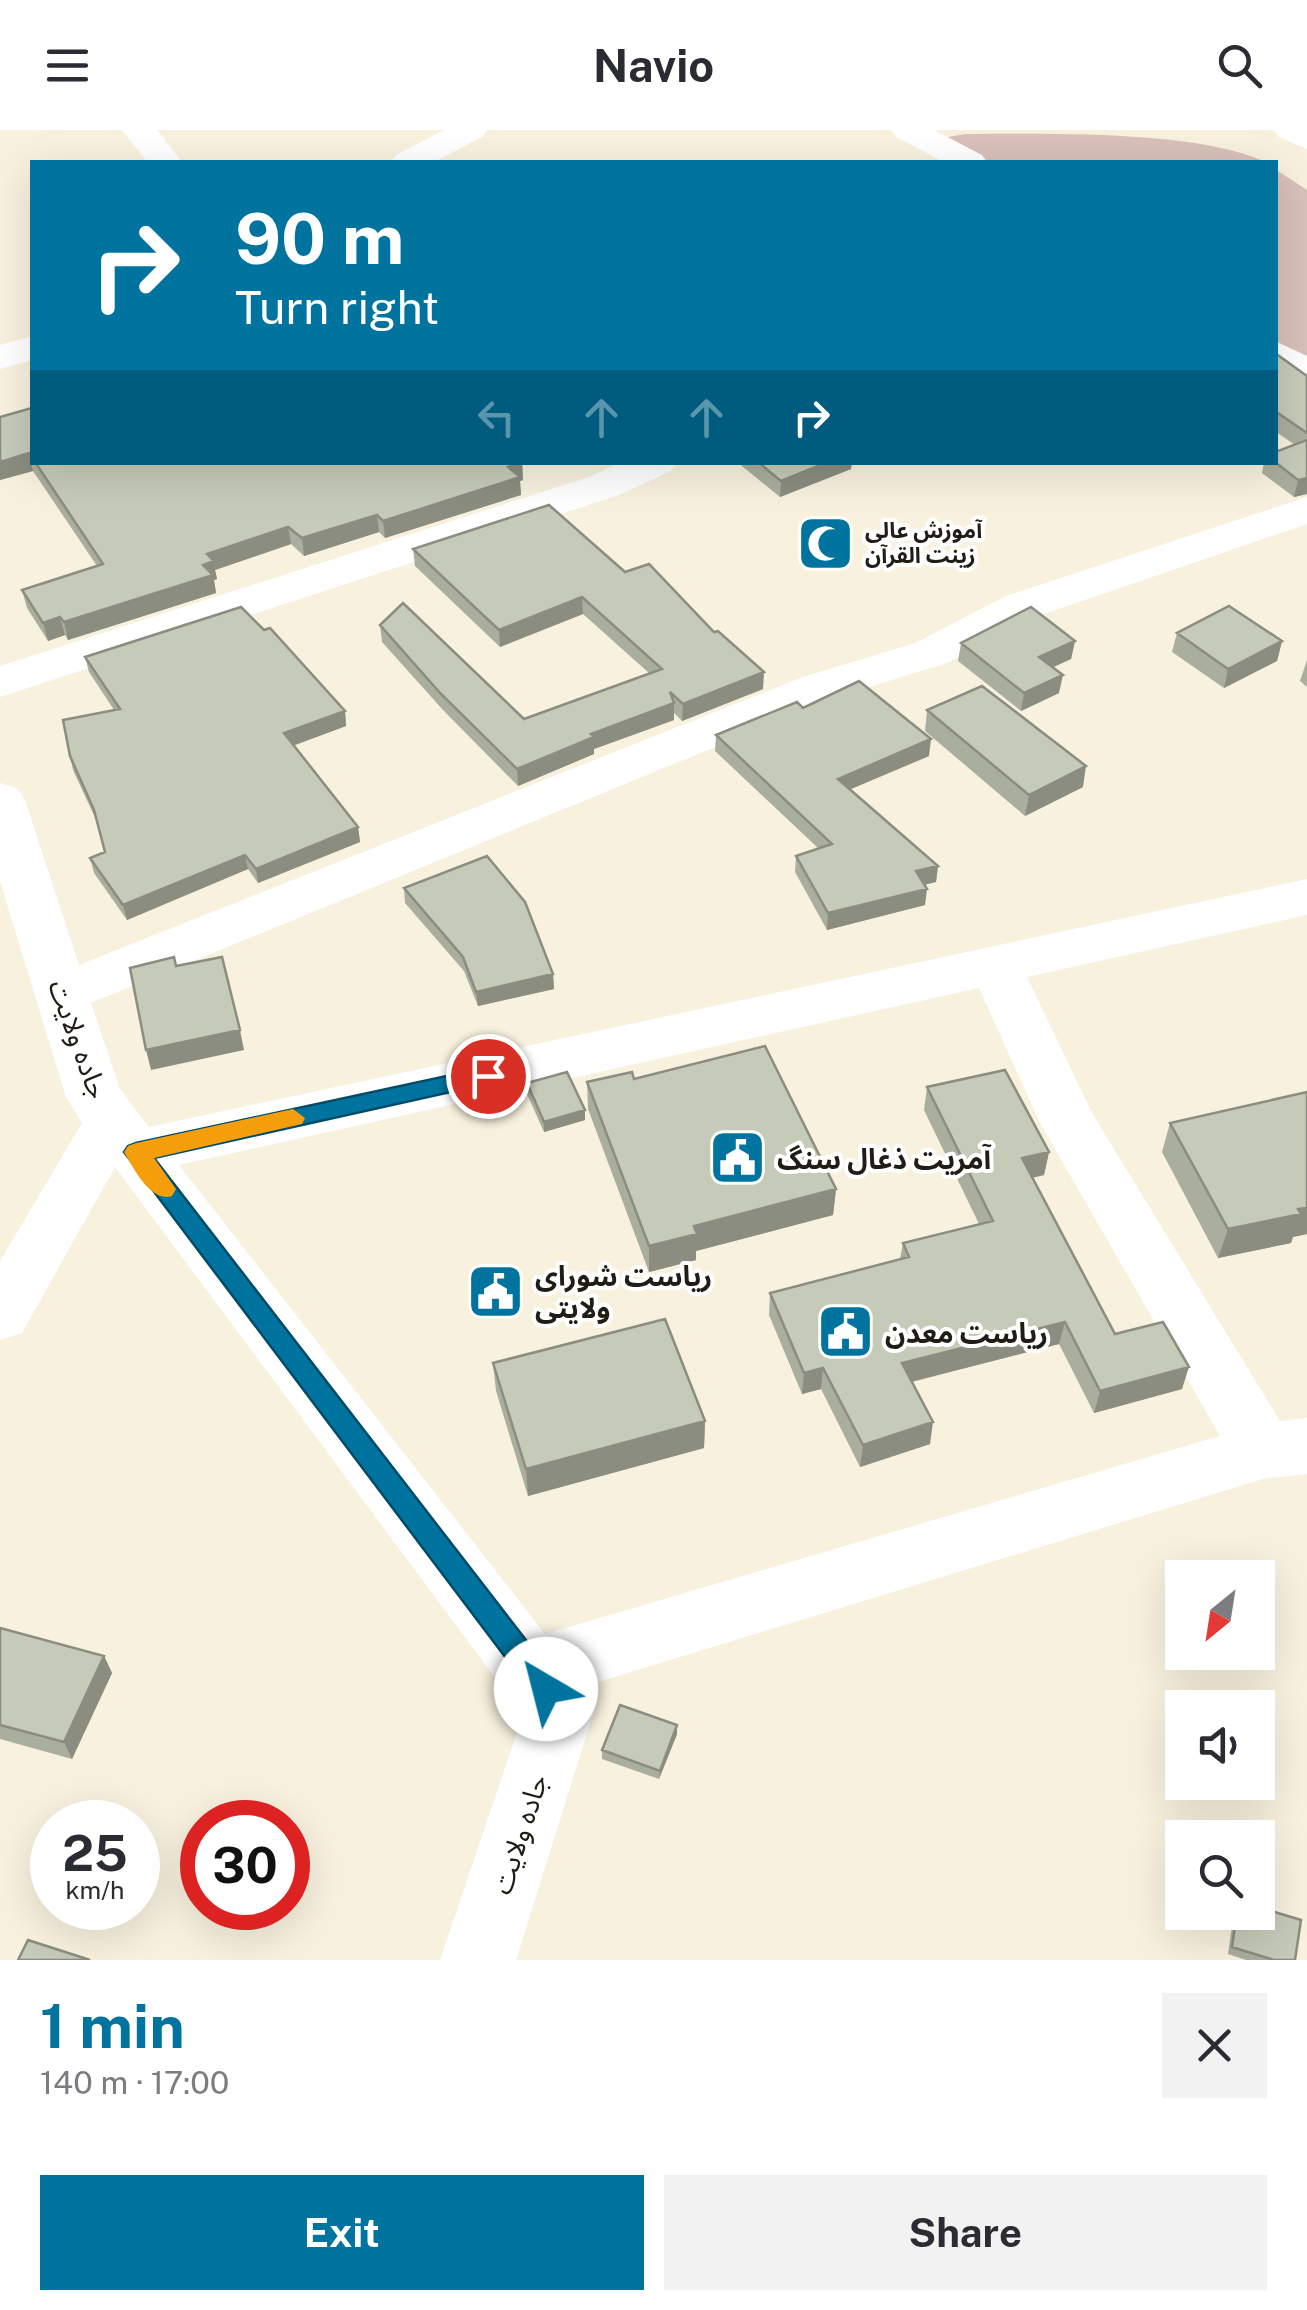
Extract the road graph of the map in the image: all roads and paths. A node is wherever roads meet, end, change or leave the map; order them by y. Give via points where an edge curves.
1 (139, 130) edge
2 (470, 130) edge
3 (908, 130) edge
4 (1290, 130) edge
5 (1307, 139) edge
6 (163, 160) edge
7 (412, 160) edge
8 (966, 160) edge
9 (30, 349) edge
10 (1278, 355) edge
11 (0, 357) edge
12 (1307, 373) edge
13 (650, 465) edge
14 (1307, 510) edge
15 (0, 682) edge
16 (0, 800) edge
17 (1307, 897) edge
18 (996, 965) junction
19 (61, 994) junction
20 (124, 1137) junction
21 (0, 1314) edge
22 (1285, 1449) edge
23 (532, 1670) junction
24 (478, 1960) edge

1 - 6 street
2 - 7 street
3 - 8 street
4 - 5 street
9 - 11 street
10 - 12 street
13 - 15 street via 604,486
14 - 19 street via 1022,606 931,653 820,687
16 - 19 street, جاده ولایت
17 - 18 street
18 - 20 street
18 - 22 street via 1067,1121
19 - 20 street, جاده ولایت via 94,1096
20 - 21 street
20 - 23 street, جاده ولایت
22 - 23 street
23 - 24 street, جاده ولایت via 560,1708

